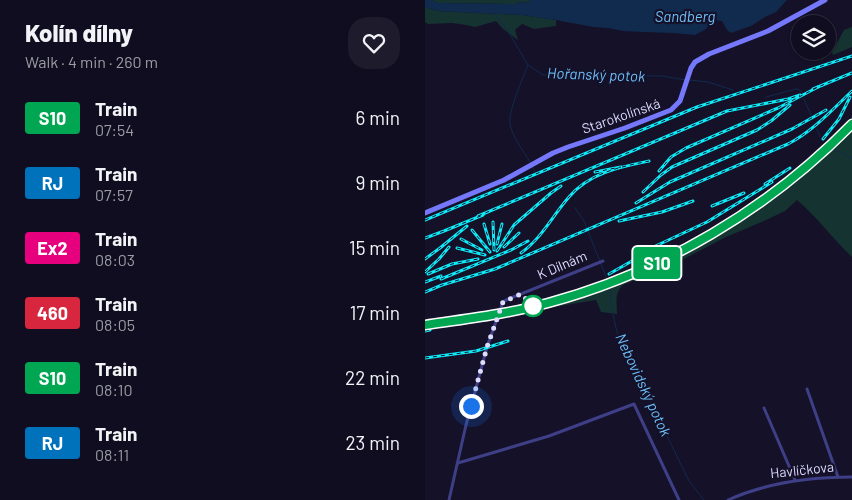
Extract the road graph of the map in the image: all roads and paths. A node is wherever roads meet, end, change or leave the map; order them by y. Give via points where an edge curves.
1 (825, 0) edge
2 (425, 212) edge
3 (603, 261) dead end
4 (807, 389) dead end
5 (764, 408) dead end
6 (458, 463) junction
7 (838, 477) junction
8 (852, 477) edge
9 (795, 480) junction
10 (449, 500) edge
11 (679, 500) edge
12 (728, 500) edge

1 - 2 street, Starokolínská via 768,31 695,62 680,101 671,110 568,147 504,180
3 - 6 street, K Dílnám via 503,302 481,370
4 - 7 street
5 - 9 street
6 - 10 street, K Dílnám
6 - 11 street via 549,436 633,404
7 - 8 street, Havlíčkova
7 - 9 street, Havlíčkova
9 - 12 street, Havlíčkova via 765,486

